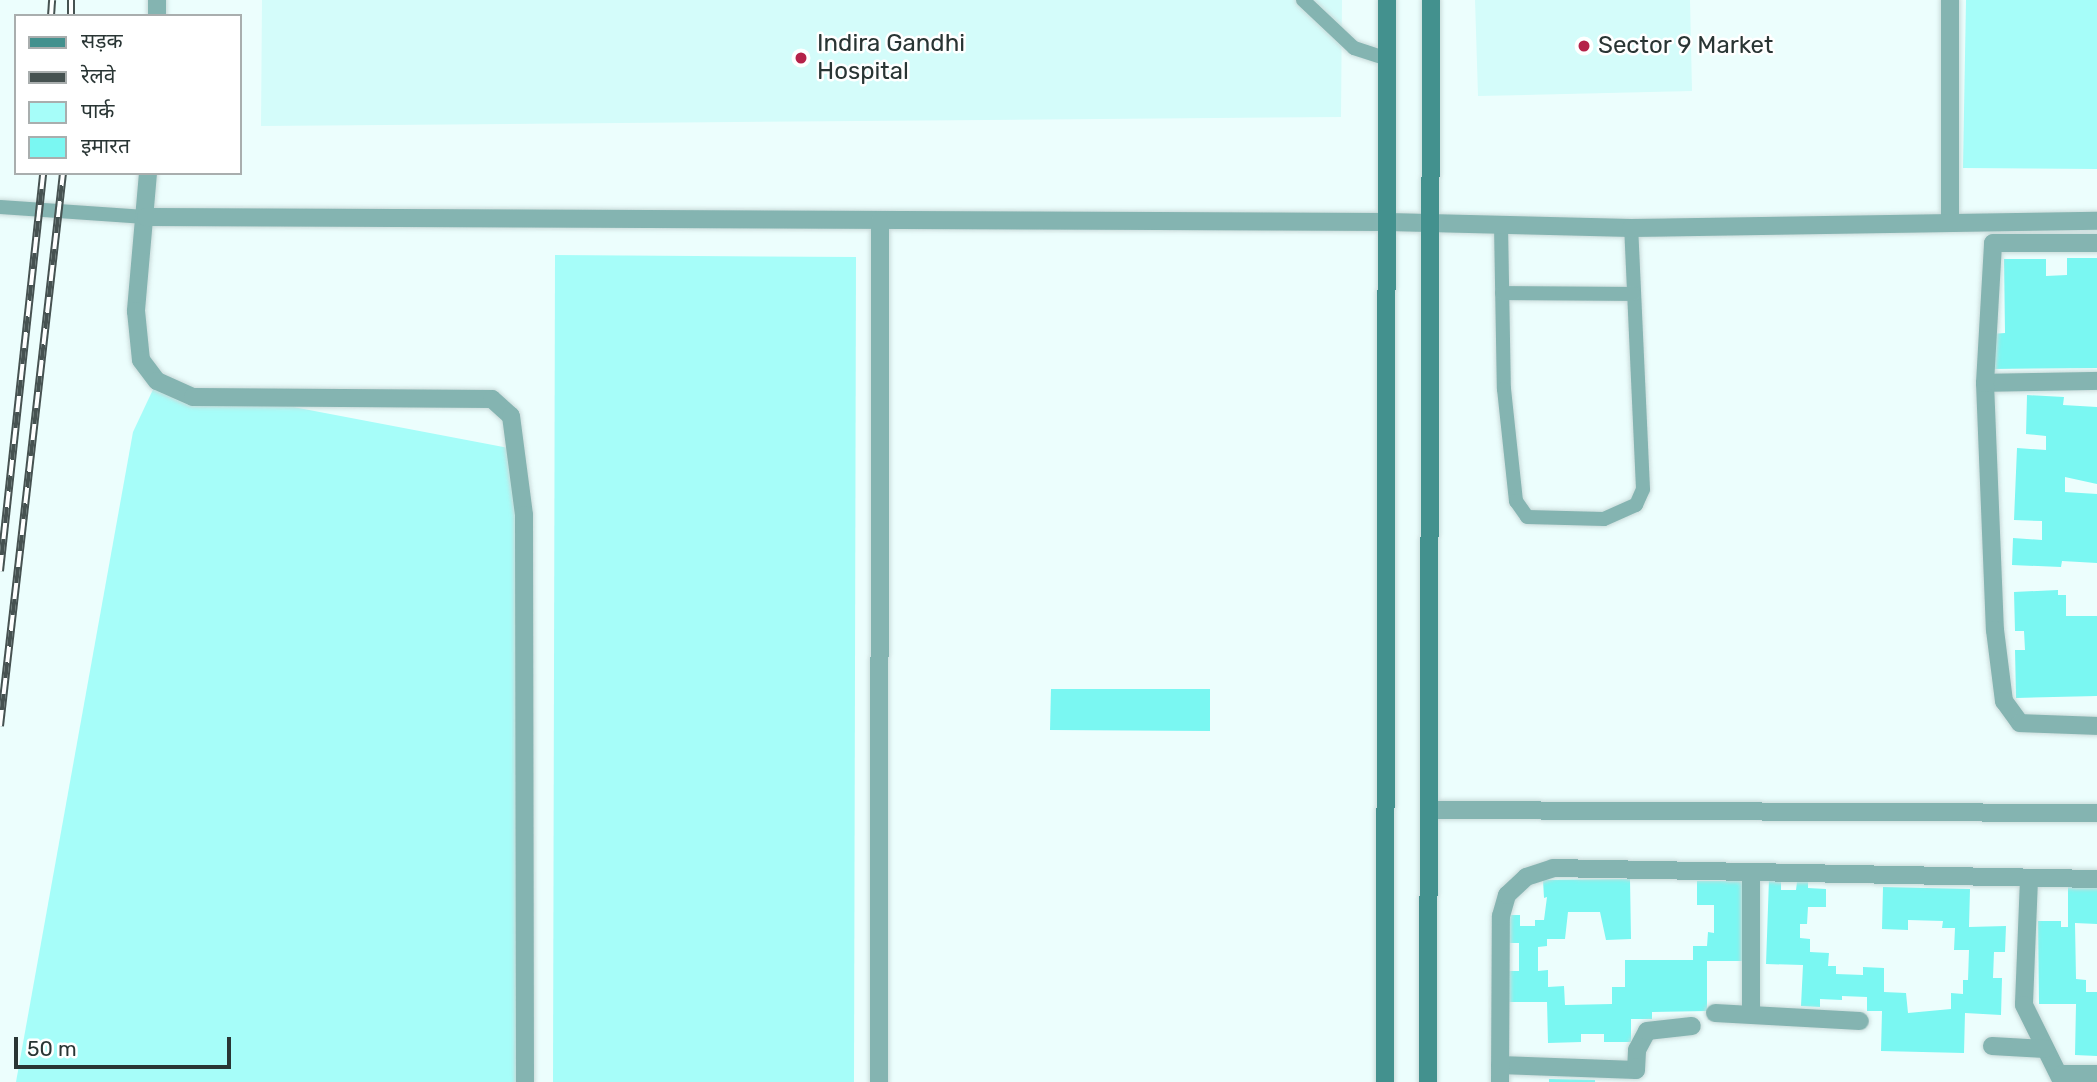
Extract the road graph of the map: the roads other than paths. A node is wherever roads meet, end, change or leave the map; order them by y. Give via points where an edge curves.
1 (1303, 0) edge
2 (1387, 0) edge
3 (1431, 0) edge
4 (1950, 0) edge
5 (1387, 60) junction
6 (149, 175) edge
7 (0, 207) edge
8 (146, 217) junction
9 (880, 220) junction
10 (2097, 221) edge
11 (1388, 222) junction
12 (1430, 222) junction
13 (1950, 223) junction
14 (1501, 225) junction
15 (1631, 228) junction
16 (2097, 243) edge
17 (1502, 293) junction
18 (1634, 294) junction
19 (2097, 381) edge
20 (1985, 383) junction
21 (2097, 726) edge
22 (1429, 810) junction
23 (2097, 813) edge
24 (1751, 873) junction
25 (2029, 879) junction
26 (2097, 879) edge
27 (1715, 1013) dead end
28 (1751, 1014) junction
29 (1860, 1021) dead end
30 (1692, 1026) dead end
31 (1992, 1046) dead end
32 (2045, 1049) junction
33 (1500, 1074) edge
34 (2097, 1074) edge
35 (1636, 1076) edge
36 (2062, 1078) edge
37 (525, 1082) edge
38 (879, 1082) edge
39 (1385, 1082) edge
40 (1428, 1082) edge

1 - 5 lane via 1354,48
2 - 5 street
3 - 12 street
4 - 13 street
5 - 11 street
6 - 8 street
7 - 8 lane
8 - 9 street
8 - 37 street via 136,311 141,360 157,381 193,397 492,399 511,416 524,515
9 - 11 street
9 - 38 street
10 - 13 street
11 - 12 street
11 - 39 street
12 - 14 street
12 - 22 street
13 - 15 street
14 - 15 street
14 - 17 lane
15 - 18 lane
16 - 20 street via 1993,243
17 - 18 lane
17 - 18 lane via 1504,389 1516,501 1527,517 1604,519 1636,505 1643,489
19 - 20 street
20 - 21 street via 1996,642 2004,701 2020,723
22 - 23 street
22 - 40 street
24 - 25 street
24 - 28 street
24 - 33 street via 1553,868 1526,877 1507,895 1501,916
25 - 26 street
25 - 32 street via 2024,1005
27 - 28 street
28 - 29 street
30 - 35 street via 1647,1031 1637,1050
31 - 32 street
32 - 36 street
33 - 35 street
34 - 36 street

